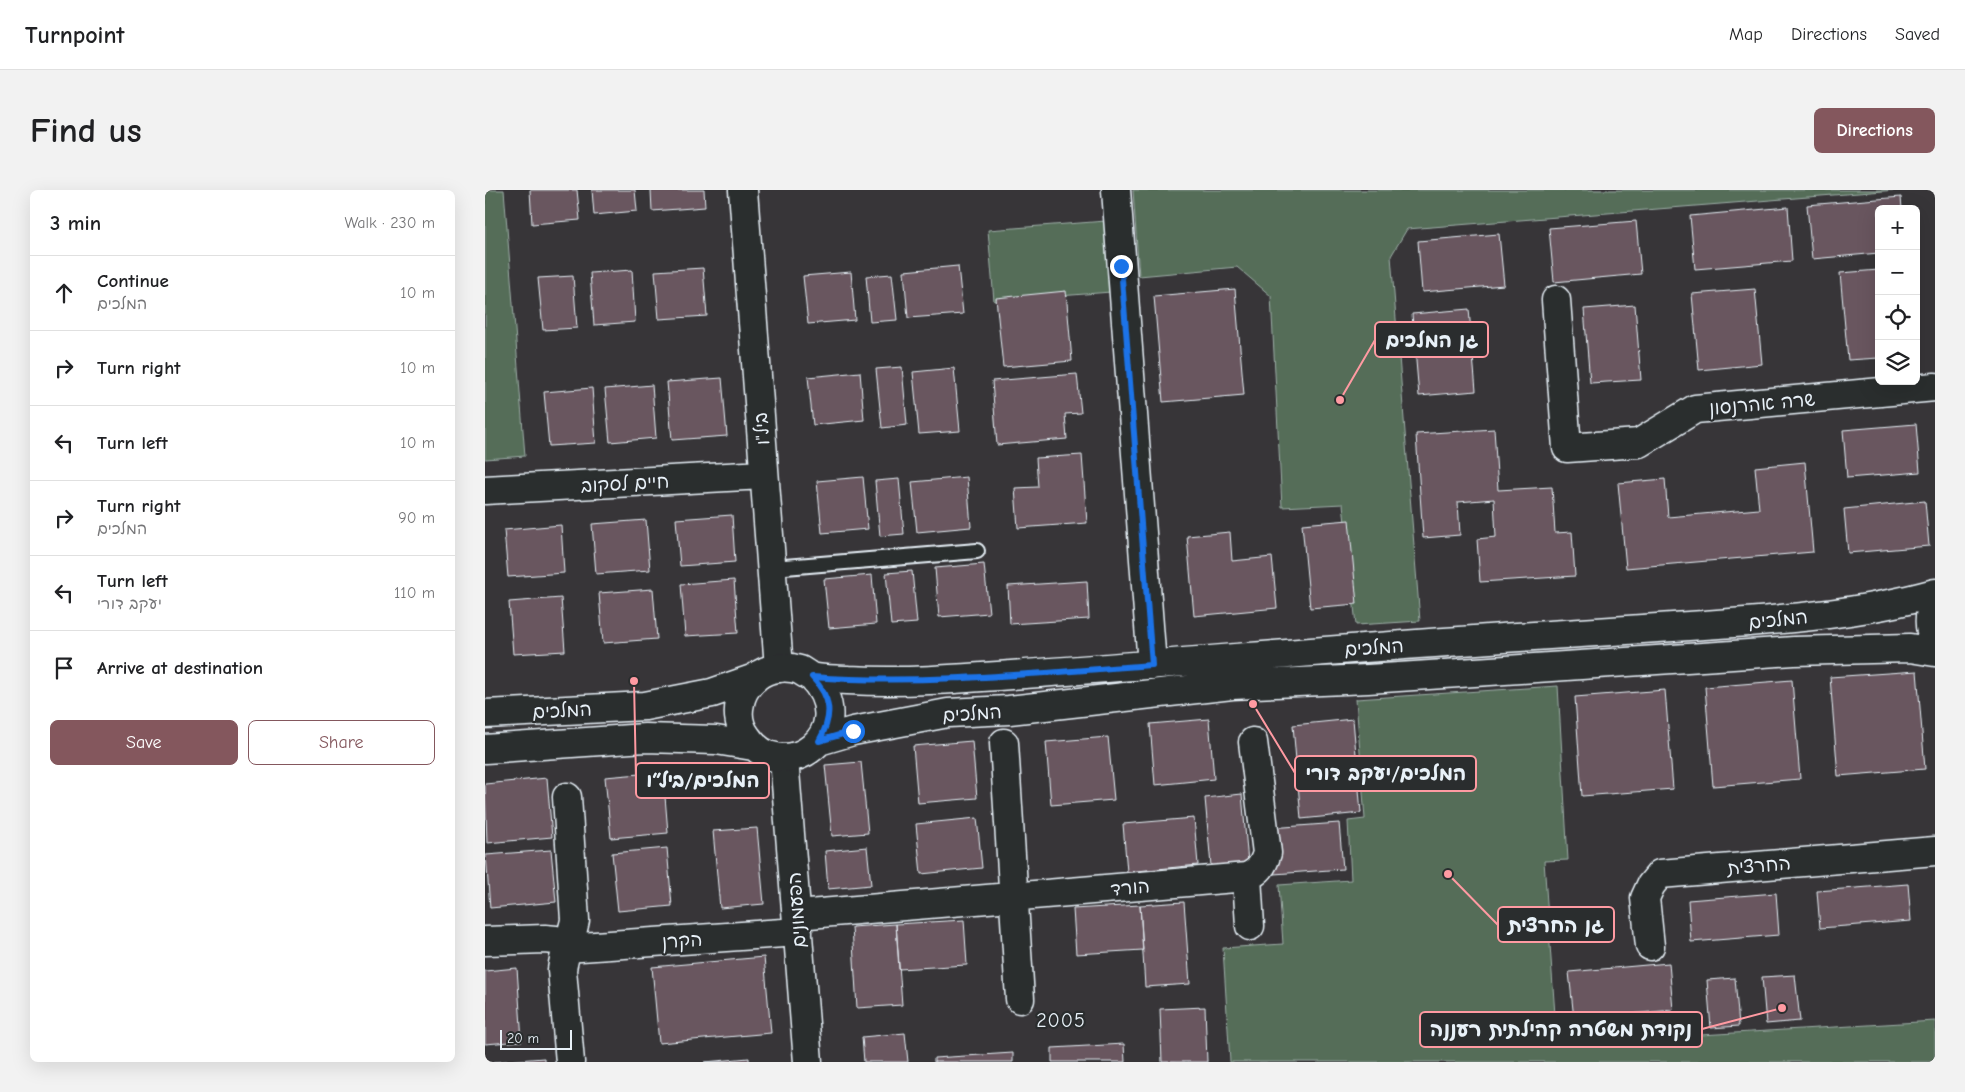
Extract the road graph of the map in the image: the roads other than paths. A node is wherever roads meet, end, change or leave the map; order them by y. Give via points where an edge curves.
1 (743, 190) edge
2 (1116, 190) edge
3 (1556, 300) dead end
4 (1935, 387) edge
5 (764, 475) junction
6 (485, 490) edge
7 (977, 551) dead end
8 (773, 568) junction
9 (1935, 593) edge
10 (1935, 599) edge
11 (1935, 644) edge
12 (1935, 652) edge
13 (1152, 665) junction
14 (767, 673) junction
15 (812, 677) junction
16 (485, 714) edge
17 (819, 741) junction
18 (1253, 742) dead end
19 (1004, 743) dead end
20 (753, 746) junction
21 (485, 749) edge
22 (784, 758) junction
23 (567, 797) dead end
24 (1935, 851) edge
25 (1247, 878) junction
26 (1014, 897) junction
27 (797, 924) junction
28 (1250, 926) dead end
29 (485, 941) edge
30 (1650, 946) dead end
31 (566, 948) junction
32 (1020, 999) dead end
33 (570, 1062) edge
34 (808, 1062) edge

1 - 5 street, ביל"ו
2 - 13 street
3 - 4 street, שרה אהרנסון via 1567,448 1639,443 1695,409
5 - 6 street, חיים לסקוב
5 - 8 street, ביל"ו
7 - 8 lane
8 - 14 street, ביל"ו
9 - 13 street, המלכים via 1909,600 1775,620 1365,647
10 - 11 street via 1929,622
12 - 17 street, המלכים via 1910,648 1794,651 1231,685 1009,710 948,713 853,731
13 - 15 street, המלכים via 946,680
14 - 15 street via 799,670
14 - 16 street, המלכים via 712,693 645,706
14 - 20 street via 745,689 740,704 739,719
15 - 17 street via 828,702 829,718
17 - 22 street via 797,756
18 - 25 street via 1267,854 1258,872
19 - 26 street
20 - 21 street, המלכים via 716,740 645,738
20 - 22 street
22 - 27 street, הפעמונים
23 - 31 street via 575,912
24 - 30 street, החרצית via 1660,874 1645,898
25 - 26 street, הורד
25 - 28 street
26 - 27 street, הורד
26 - 32 street
27 - 31 street, הקרן
27 - 34 street, הפעמונים
29 - 31 street, הקרן via 545,939 556,940
31 - 33 street via 562,970

